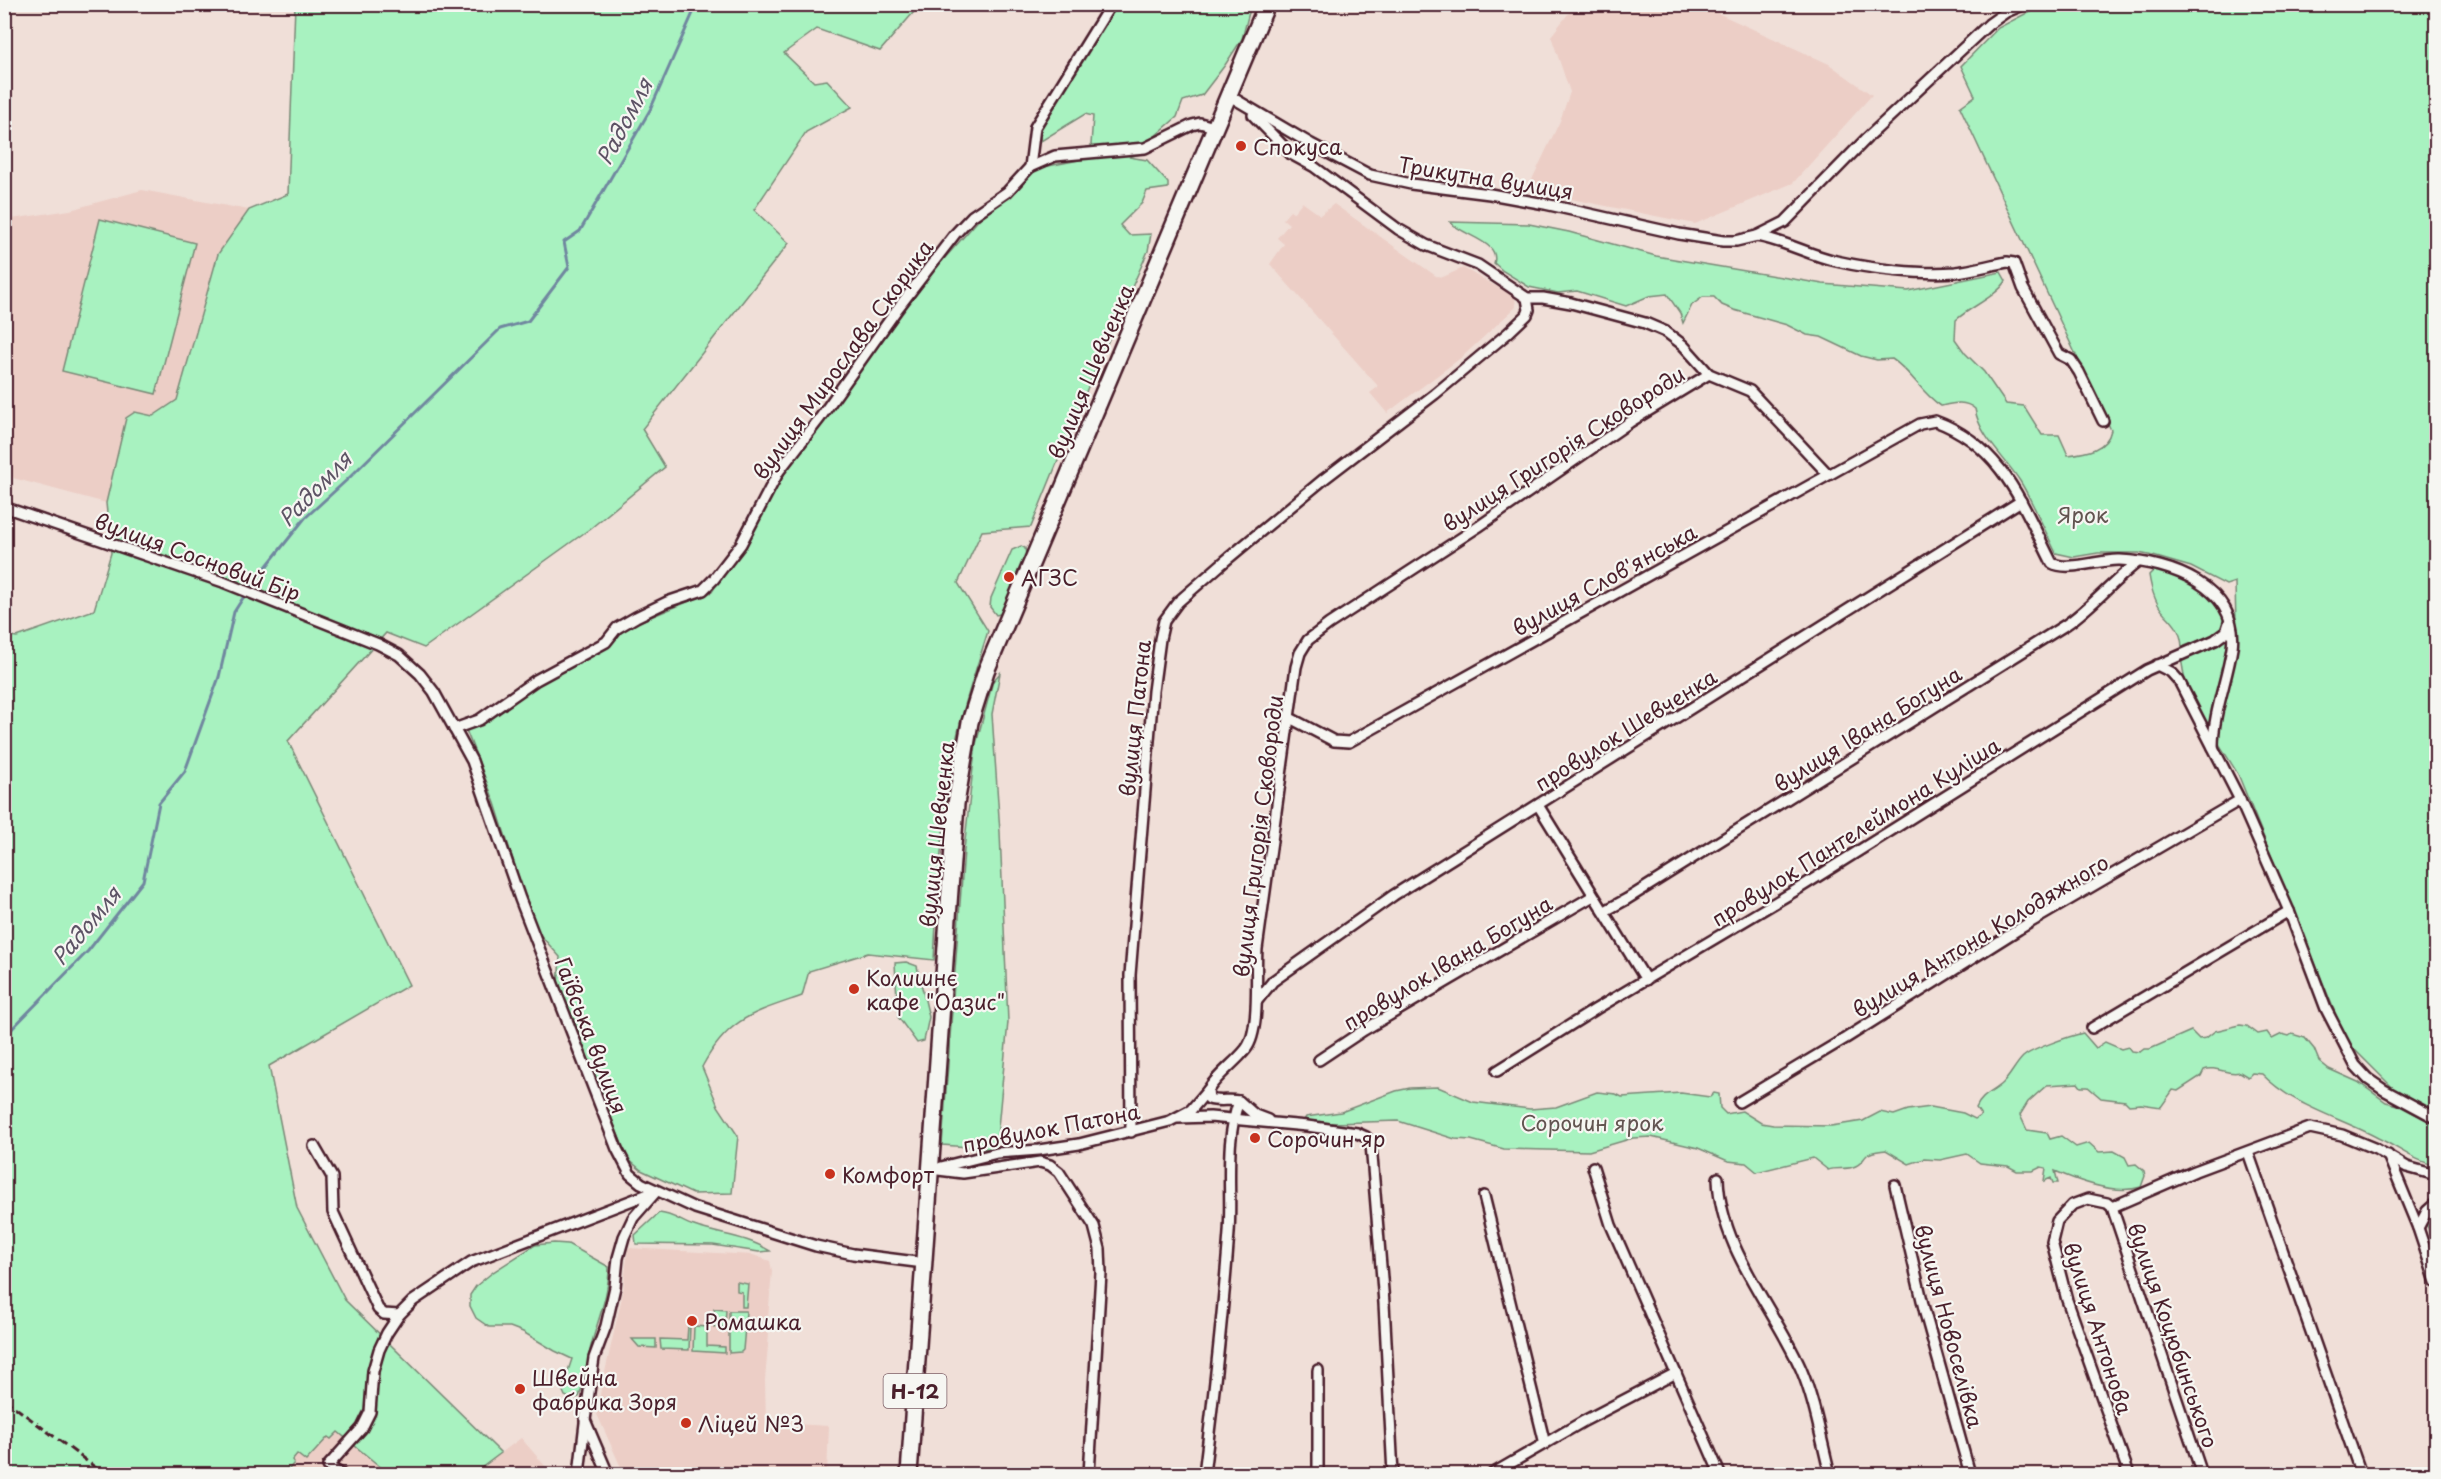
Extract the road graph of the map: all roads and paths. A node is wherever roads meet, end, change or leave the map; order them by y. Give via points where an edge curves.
1 (1111, 4) edge
2 (1267, 4) edge
3 (2025, 4) edge
4 (1228, 95) junction
5 (1214, 127) junction
6 (1030, 167) junction
7 (1757, 236) junction
8 (1527, 298) junction
9 (1709, 374) junction
10 (2103, 421) dead end
11 (1828, 474) junction
12 (2021, 501) junction
13 (4, 507) edge
14 (2138, 562) junction
15 (2229, 623) junction
16 (378, 644) joint
17 (2157, 665) junction
18 (1290, 718) junction
19 (454, 729) junction
20 (2213, 747) junction
21 (2240, 800) junction
22 (1538, 805) junction
23 (1593, 896) junction
24 (1605, 911) junction
25 (2289, 911) junction
26 (1646, 980) junction
27 (1257, 1001) junction
28 (2092, 1028) dead end
29 (1319, 1060) dead end
30 (1497, 1071) dead end
31 (1208, 1090) junction
32 (1239, 1101) junction
33 (1739, 1101) dead end
34 (1178, 1118) junction
35 (2436, 1118) edge
36 (1232, 1120) junction
37 (1288, 1124) junction
38 (1131, 1132) junction
39 (314, 1146) dead end
40 (2248, 1152) junction
41 (930, 1154) junction
42 (2388, 1155) junction
43 (1593, 1167) dead end
44 (2436, 1174) edge
45 (1718, 1178) dead end
46 (1895, 1185) dead end
47 (656, 1191) junction
48 (1484, 1196) dead end
49 (2436, 1203) edge
50 (2112, 1207) junction
51 (2418, 1228) junction
52 (924, 1263) junction
53 (2436, 1282) edge
54 (399, 1315) junction
55 (1318, 1370) dead end
56 (1676, 1373) junction
57 (585, 1420) junction
58 (1545, 1444) junction
59 (1497, 1473) edge
60 (340, 1474) edge
61 (579, 1474) edge
62 (608, 1474) edge
63 (909, 1474) edge
64 (1089, 1474) edge
65 (1204, 1474) edge
66 (1318, 1474) edge
67 (1393, 1474) edge
68 (1720, 1474) edge
69 (1830, 1474) edge
70 (1970, 1474) edge
71 (2129, 1474) edge
72 (2202, 1474) edge
73 (2361, 1474) edge

1 - 6 street via 1035,127
2 - 4 main road, вулиця Шевченка / Н-12
3 - 7 street, Трикутна вулиця via 1989,24 1867,138 1785,222
4 - 5 main road, вулиця Шевченка / Н-12
4 - 7 street, Трикутна вулиця via 1370,175 1545,204 1702,238 1736,241
4 - 8 street via 1291,154 1398,229 1426,245 1478,265
5 - 6 street, вулиця Мирослава Скорика via 1200,123 1145,148 1055,156
5 - 41 main road, вулиця Шевченка / Н-12 via 986,672 970,722 956,804
6 - 19 street, вулиця Мирослава Скорика via 955,234 778,471 741,544 703,590 636,617 617,628 606,642 536,680 479,720
7 - 10 street, Трикутна вулиця via 1836,261 1878,269 1941,273 2014,263 2023,288 2059,354 2071,360 2079,372
8 - 9 street via 1571,303 1656,326 1683,345
8 - 38 street, вулиця Патона via 1527,315 1508,333 1225,561 1172,608 1164,621 1153,691 1130,975
9 - 11 street via 1750,391
9 - 18 street, вулиця Григорія Сковороди via 1630,422 1312,637 1298,658
11 - 12 street, вулиця Слов'янська via 1920,424 1935,421 1983,450 2004,472
11 - 18 street, вулиця Слов'янська via 1349,742 1334,741
12 - 14 street via 2052,564 2117,559
12 - 22 street, провулок Шевченка
13 - 16 street, вулиця Сосновий Бір via 241,589
14 - 15 street via 2184,575 2208,587 2222,602
14 - 24 street, вулиця Івана Богуна via 2067,624
15 - 17 street, провулок Пантелеймона Куліша via 2226,632 2215,640
15 - 20 street via 2232,648
16 - 19 street, Гаївська вулиця via 399,655 420,674
17 - 20 street via 2175,676
17 - 26 street, провулок Пантелеймона Куліша
18 - 27 street, вулиця Григорія Сковороди via 1257,949
19 - 47 street, Гаївська вулиця via 479,777 520,898 617,1149 630,1174
20 - 21 street
21 - 25 street
21 - 33 street, вулиця Антона Колодяжного via 2019,929
22 - 23 street
22 - 27 street, провулок Шевченка via 1384,902 1274,981
23 - 24 street
23 - 29 street, провулок Івана Богуна
24 - 26 street
25 - 28 street
25 - 35 street via 2326,1009 2355,1065 2368,1079
26 - 30 street, провулок Пантелеймона Куліша
27 - 31 street, вулиця Григорія Сковороди via 1247,1048
31 - 32 street via 1209,1099
31 - 34 street, провулок Патона via 1191,1110
32 - 36 street
32 - 37 street via 1255,1115
34 - 36 street, провулок Патона
34 - 38 street, провулок Патона
36 - 37 street, провулок Патона
36 - 65 street via 1226,1282
37 - 67 street via 1357,1133 1371,1144
38 - 41 street, провулок Патона via 1079,1144 997,1153 970,1161
39 - 54 street via 332,1177 333,1212 378,1309 384,1314
40 - 42 street via 2310,1128
40 - 50 street
40 - 73 street
41 - 52 main road, вулиця Шевченка / Н-12
41 - 64 street via 963,1173 1040,1162 1050,1165 1094,1226 1102,1260
42 - 44 street via 2407,1167
42 - 51 street
43 - 56 street via 1611,1225
45 - 69 street via 1728,1232 1802,1371
46 - 70 street, вулиця Новоселівка via 1925,1313
47 - 52 street, Гаївська вулиця via 695,1208 816,1246
47 - 54 street via 471,1262
47 - 57 street via 633,1218 624,1237 606,1326 594,1358
48 - 58 street
49 - 51 street
50 - 71 street, вулиця Антонова via 2088,1199 2072,1205 2057,1221 2052,1242 2067,1300
50 - 72 street, вулиця Коцюбинського
51 - 53 street
52 - 63 main road, вулиця Шевченка / Н-12
54 - 60 street via 379,1350 370,1412 362,1428 328,1466
55 - 66 street
56 - 58 street
56 - 68 street
57 - 61 street
57 - 62 street
58 - 59 street

